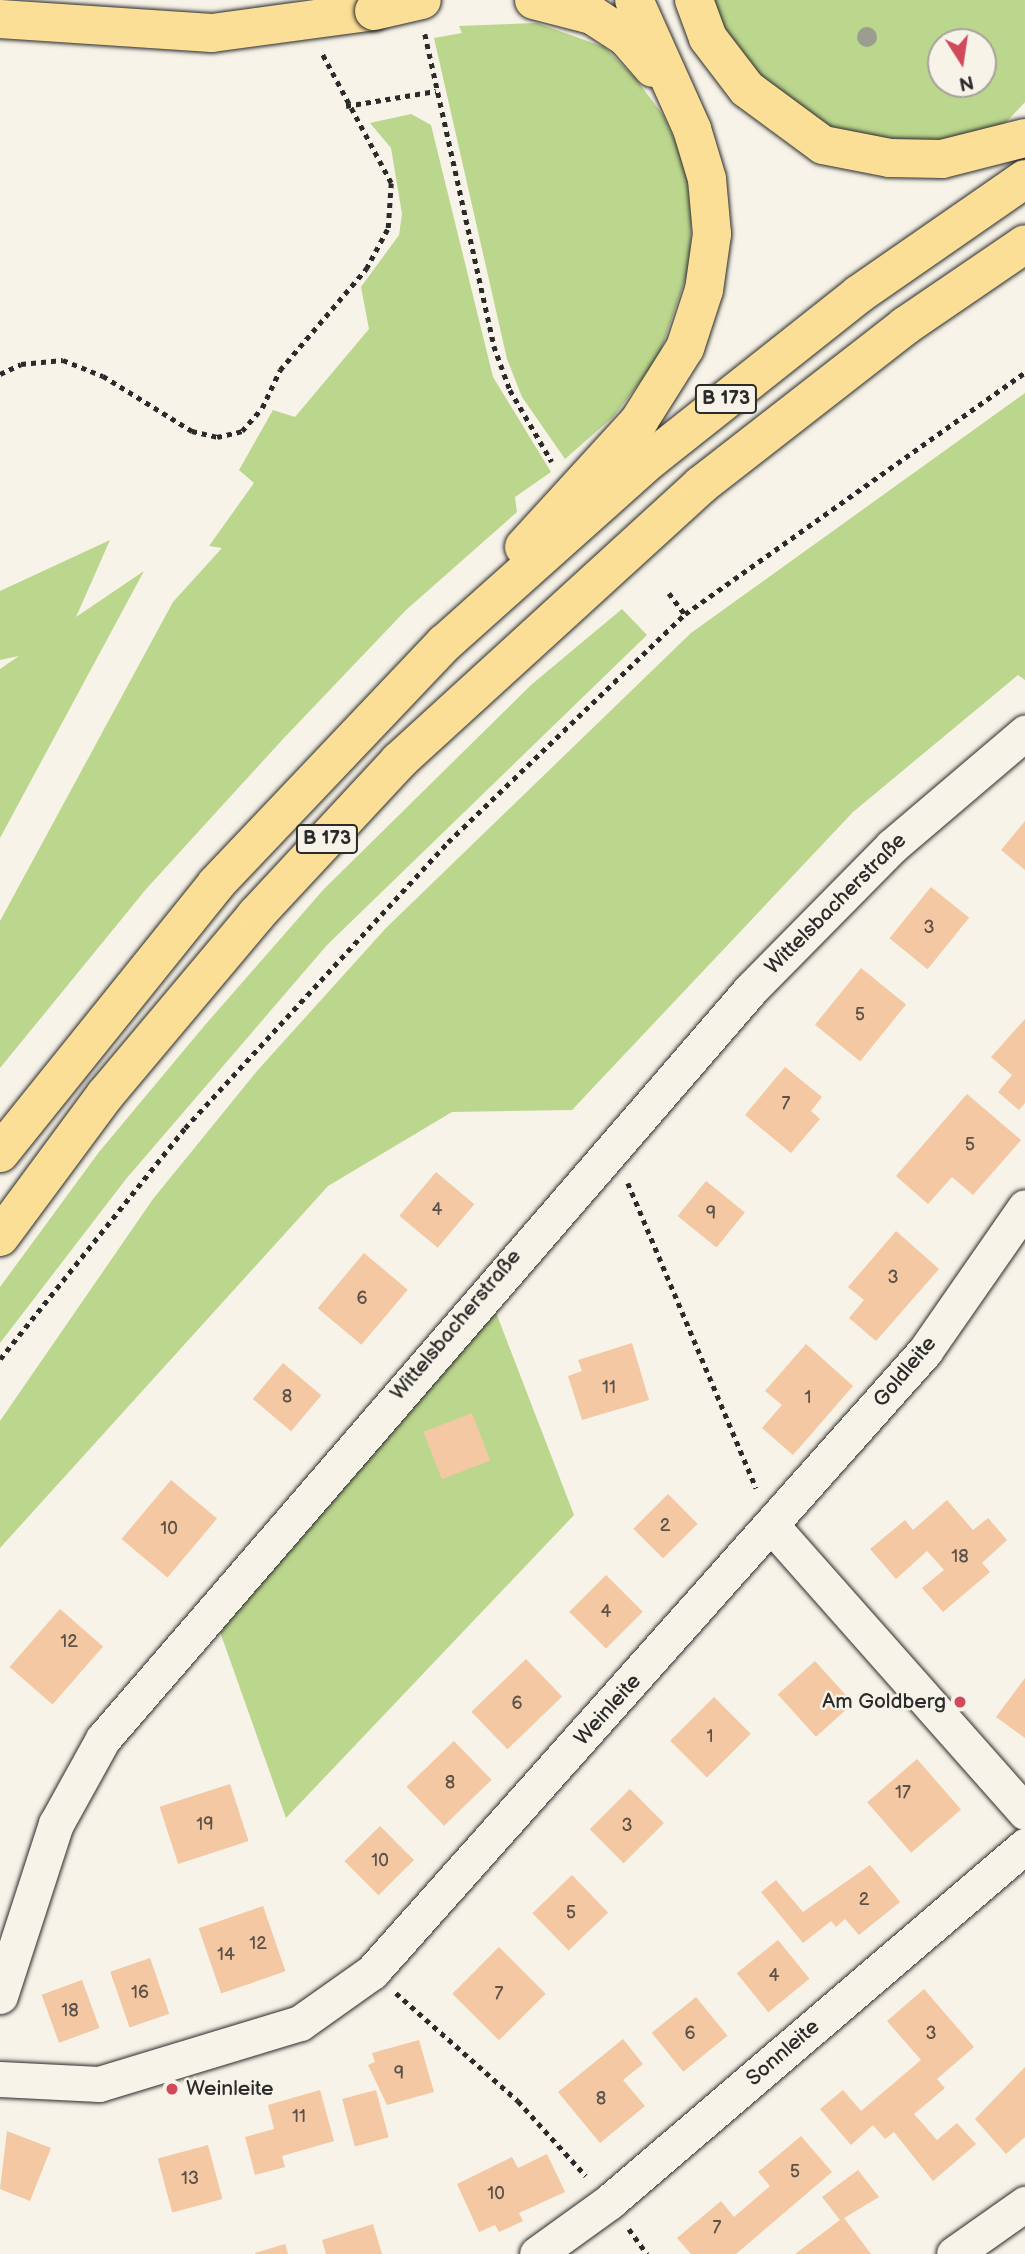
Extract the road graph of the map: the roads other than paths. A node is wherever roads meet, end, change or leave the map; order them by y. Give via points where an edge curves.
1 (534, 0) edge
2 (634, 0) edge
3 (694, 0) edge
4 (424, 17) edge
5 (0, 19) edge
6 (666, 82) junction
7 (1025, 138) edge
8 (1025, 179) edge
9 (1025, 244) edge
10 (444, 643) junction
11 (1025, 733) edge
12 (0, 1153) edge
13 (1025, 1207) edge
14 (0, 1237) edge
15 (772, 1526) junction
16 (1025, 1812) edge
17 (1025, 1846) edge
18 (0, 1996) edge
19 (0, 2079) edge
20 (1025, 2204) edge
21 (537, 2254) edge
22 (954, 2254) edge

1 - 6 main road via 592,15 625,37
2 - 6 main road
3 - 7 main road via 708,38 747,89 824,145 890,158 942,159
4 - 5 main road, bridge via 374,11 313,23 212,33
6 - 10 main road via 692,129 708,179 712,234 704,290 685,348 639,421 570,490
8 - 10 main road, B 173 via 859,294 650,459
9 - 14 main road, B 173 via 905,326 701,485 399,761 256,915 115,1083
10 - 12 main road, B 173 via 216,884
11 - 18 street, Wittelsbacherstraße via 892,846 751,989 103,1739 55,1824
13 - 15 street, Goldleite via 925,1351
15 - 16 street
15 - 19 street, Weinleite via 372,1972 300,2023 99,2084
17 - 21 street, Sonnleite via 609,2202
20 - 22 street

